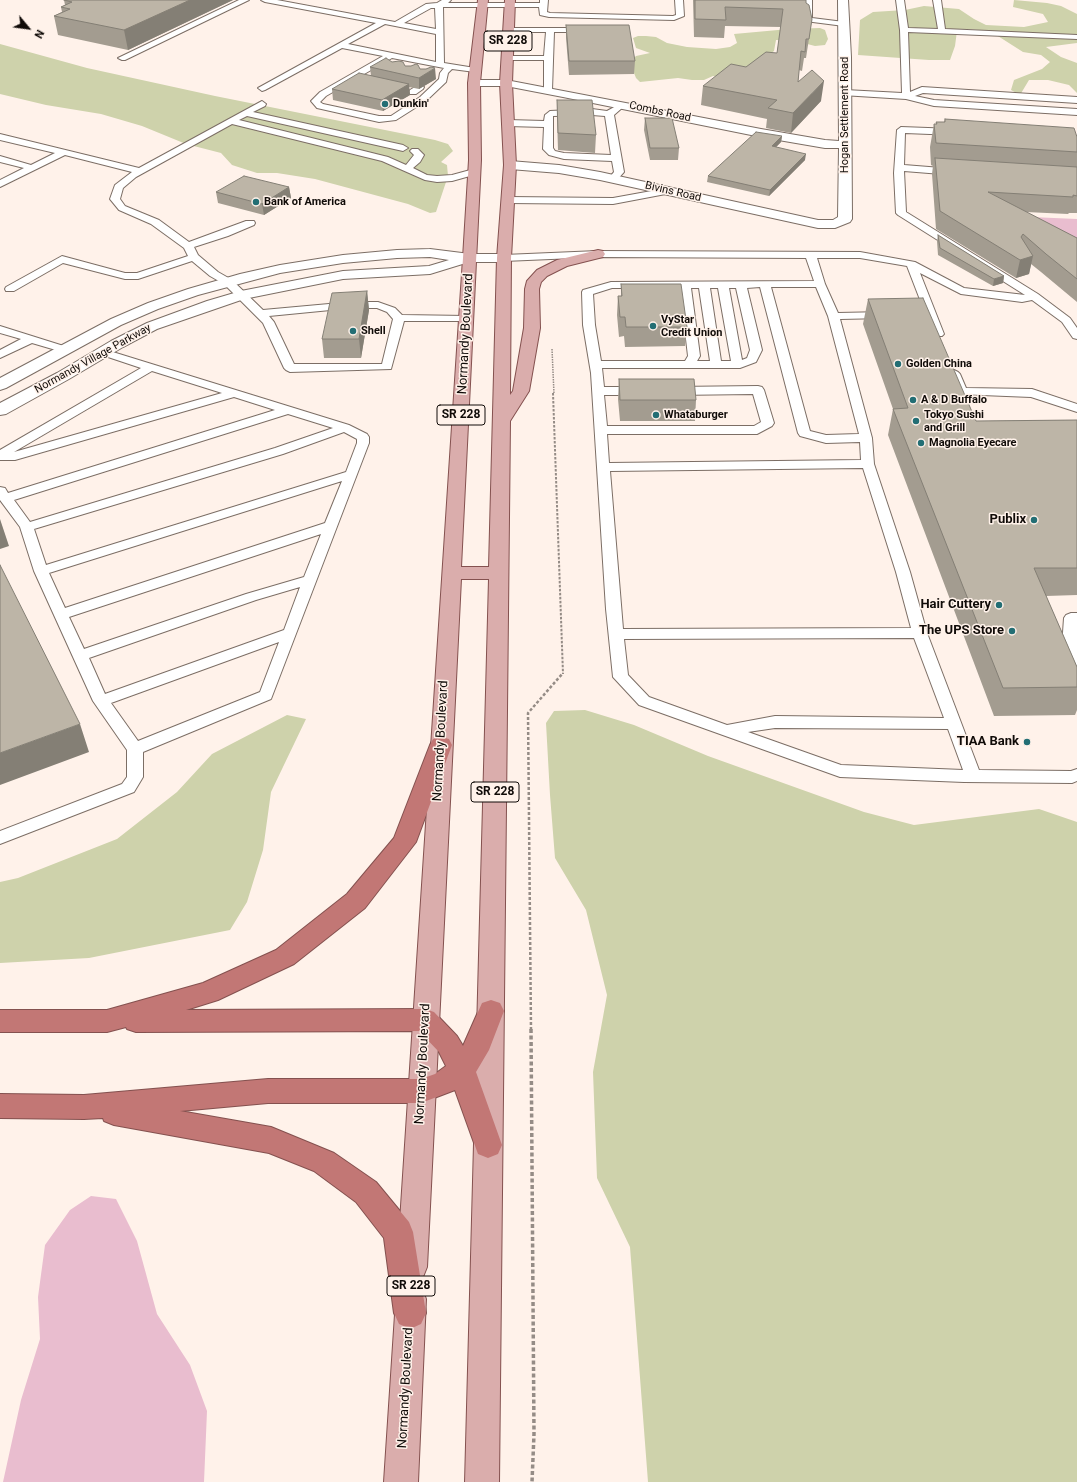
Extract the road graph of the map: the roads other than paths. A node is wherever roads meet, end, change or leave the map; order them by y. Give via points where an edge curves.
1 (245, 0) edge
2 (265, 0) edge
3 (447, 0) edge
4 (679, 0) edge
5 (808, 0) edge
6 (843, 0) edge
7 (900, 0) edge
8 (937, 0) edge
9 (482, 2) edge
10 (510, 2) edge
11 (543, 3) edge
12 (439, 5) junction
13 (383, 22) junction
14 (397, 24) junction
15 (844, 24) junction
16 (509, 30) junction
17 (550, 30) junction
18 (594, 30) edge
19 (904, 30) junction
20 (439, 32) junction
21 (942, 32) junction
22 (1077, 37) edge
23 (340, 45) junction
24 (391, 55) junction
25 (122, 58) dead end
26 (508, 58) junction
27 (548, 58) junction
28 (440, 65) junction
29 (449, 67) junction
30 (475, 70) junction
31 (369, 76) edge
32 (351, 78) junction
33 (474, 83) junction
34 (506, 83) junction
35 (262, 88) dead end
36 (414, 88) edge
37 (548, 90) junction
38 (845, 93) junction
39 (427, 95) junction
40 (906, 96) junction
41 (1077, 100) edge
42 (262, 104) dead end
43 (623, 105) junction
44 (1077, 112) edge
45 (245, 113) junction
46 (609, 114) junction
47 (231, 121) junction
48 (508, 124) junction
49 (549, 124) junction
50 (961, 132) edge
51 (0, 137) edge
52 (845, 146) junction
53 (403, 148) dead end
54 (415, 151) dead end
55 (64, 152) junction
56 (616, 158) junction
57 (0, 160) edge
58 (510, 165) junction
59 (33, 168) junction
60 (900, 168) junction
61 (407, 169) junction
62 (141, 171) junction
63 (474, 172) junction
64 (964, 173) edge
65 (613, 179) junction
66 (0, 184) edge
67 (668, 191) junction
68 (508, 200) junction
69 (250, 223) dead end
70 (835, 224) joint
71 (188, 246) junction
72 (598, 254) junction
73 (810, 254) junction
74 (194, 256) junction
75 (470, 258) junction
76 (504, 258) junction
77 (911, 264) junction
78 (228, 282) junction
79 (765, 284) junction
80 (820, 284) junction
81 (704, 285) junction
82 (741, 285) junction
83 (10, 289) dead end
84 (241, 295) junction
85 (1034, 296) junction
86 (260, 314) junction
87 (897, 314) edge
88 (834, 316) junction
89 (399, 318) junction
90 (466, 319) junction
91 (0, 329) edge
92 (1077, 336) edge
93 (30, 338) junction
94 (942, 344) edge
95 (66, 350) junction
96 (103, 352) junction
97 (0, 355) edge
98 (595, 364) junction
99 (689, 364) junction
100 (950, 364) edge
101 (721, 365) junction
102 (150, 367) junction
103 (0, 385) edge
104 (598, 391) junction
105 (235, 393) junction
106 (1077, 408) edge
107 (0, 410) edge
108 (288, 410) junction
109 (501, 420) junction
110 (345, 428) junction
111 (600, 430) junction
112 (866, 438) junction
113 (0, 456) edge
114 (868, 464) junction
115 (603, 467) junction
116 (351, 474) junction
117 (3, 494) edge
118 (331, 526) junction
119 (28, 527) junction
120 (40, 571) junction
121 (451, 573) junction
122 (498, 573) junction
123 (310, 580) junction
124 (60, 615) junction
125 (1077, 618) edge
126 (290, 633) junction
127 (920, 633) junction
128 (616, 634) junction
129 (80, 656) junction
130 (1077, 672) edge
131 (101, 701) junction
132 (954, 724) junction
133 (728, 730) junction
134 (441, 745) junction
135 (135, 749) junction
136 (973, 776) junction
137 (1077, 776) edge
138 (0, 838) edge
139 (491, 1011) junction
140 (425, 1020) junction
141 (0, 1021) edge
142 (107, 1021) junction
143 (462, 1070) junction
144 (421, 1091) junction
145 (0, 1106) edge
146 (84, 1107) junction
147 (488, 1145) junction
148 (410, 1313) junction
149 (400, 1482) edge
150 (482, 1482) edge

1 - 25 lane
2 - 13 lane
3 - 12 lane
4 - 11 lane via 680,16 621,20 549,15 543,13
5 - 15 lane via 808,19
6 - 15 street, Hogan Settlement Road
7 - 19 lane
8 - 21 lane
9 - 10 lane
9 - 12 lane
9 - 30 main road, Normandy Boulevard / SR 228
10 - 11 lane
10 - 16 main road, SR 228
12 - 14 lane via 429,6
12 - 20 lane
13 - 14 lane
13 - 23 lane
14 - 20 lane
15 - 38 street, Hogan Settlement Road
16 - 17 lane
16 - 26 main road, SR 228
17 - 18 lane
17 - 27 lane
19 - 21 lane
19 - 40 lane
20 - 28 lane
21 - 22 lane
23 - 24 lane
23 - 35 lane
24 - 28 lane
24 - 32 lane via 381,65
26 - 27 lane
26 - 34 main road, SR 228
27 - 37 lane
28 - 29 lane
29 - 30 lane
29 - 39 lane via 439,76 443,80
30 - 33 main road, Normandy Boulevard / SR 228
31 - 32 lane via 362,81
32 - 39 lane via 323,94 315,101 316,104 386,119 406,111
33 - 34 street, Combs Road
33 - 63 main road, Normandy Boulevard / SR 228
34 - 37 street, Combs Road
34 - 48 main road, SR 228
36 - 39 lane
37 - 43 street, Combs Road
38 - 40 lane
38 - 52 street, Hogan Settlement Road
40 - 41 lane via 922,90
40 - 44 lane via 934,103
42 - 45 lane
43 - 46 lane
43 - 52 street, Combs Road via 760,133
45 - 47 lane
45 - 53 lane
46 - 49 lane via 555,112 548,115
46 - 56 lane
47 - 61 lane via 360,151
47 - 62 lane
48 - 49 lane
48 - 58 main road, SR 228
49 - 56 lane via 548,149 552,153 564,156
50 - 60 lane via 901,130
51 - 55 lane
52 - 70 street, Hogan Settlement Road via 845,219
54 - 61 lane via 419,155 417,160
55 - 59 lane
55 - 62 lane
56 - 65 lane via 618,172
57 - 59 lane
58 - 65 street, Bivins Road via 559,169
58 - 68 main road, SR 228
59 - 66 lane
60 - 64 lane
60 - 85 lane via 901,213
61 - 63 lane via 437,179
62 - 71 lane via 118,187 115,199 122,208 155,222
63 - 75 main road, Normandy Boulevard / SR 228
65 - 67 street, Bivins Road
67 - 68 lane via 613,201
67 - 70 street, Bivins Road via 818,224
68 - 76 main road, SR 228
69 - 71 lane
71 - 74 lane
72 - 73 lane
72 - 76 lane
72 - 109 main road via 562,263 534,280 532,328 520,391
73 - 77 lane via 860,255
73 - 80 lane
74 - 78 lane via 214,274
74 - 83 lane via 138,276 125,276 62,259
75 - 76 street, Normandy Village Parkway
75 - 78 street, Normandy Village Parkway via 430,253 343,259 280,269
75 - 84 street, Normandy Village Parkway via 430,270 343,275
75 - 90 main road, Normandy Boulevard / SR 228
76 - 109 main road, SR 228
77 - 85 lane via 961,292 1022,299
77 - 94 lane via 925,313
78 - 84 lane
78 - 95 street, Normandy Village Parkway via 153,306 116,322
79 - 80 lane
79 - 82 lane
79 - 112 lane via 804,433 826,439
80 - 88 lane
81 - 82 lane
81 - 98 lane via 611,285 587,292
81 - 99 lane via 694,356
81 - 101 lane
81 - 101 lane
82 - 101 lane via 756,350 752,360
84 - 86 lane
84 - 96 street, Normandy Village Parkway via 152,326
85 - 92 lane via 1066,320
86 - 89 lane via 351,305 378,305 391,310
86 - 89 lane via 268,322 290,368 387,366
87 - 88 lane
88 - 112 lane
89 - 90 lane
90 - 121 main road, Normandy Boulevard / SR 228
91 - 93 lane
93 - 95 lane
93 - 97 lane
95 - 103 street, Normandy Village Parkway
96 - 102 lane
96 - 107 street, Normandy Village Parkway
98 - 99 lane
98 - 104 lane
99 - 101 lane
100 - 106 lane via 961,391 1032,393
102 - 105 lane
102 - 113 lane
104 - 111 lane
104 - 111 lane via 758,390 768,423 757,430
105 - 108 lane
105 - 113 lane via 11,457
108 - 110 lane
108 - 117 lane
109 - 122 main road, SR 228
110 - 116 lane via 363,437
110 - 119 lane via 279,451
111 - 115 lane
112 - 114 lane
114 - 115 lane
114 - 127 lane
115 - 128 lane
116 - 118 lane
116 - 120 lane
117 - 119 lane
118 - 123 lane
118 - 124 lane
119 - 120 lane
120 - 124 lane
121 - 122 main road
121 - 134 main road, Normandy Boulevard / SR 228
122 - 139 main road, SR 228
123 - 126 lane
123 - 129 lane via 251,597
124 - 129 lane
125 - 130 lane via 1071,618 1069,647
126 - 131 lane
126 - 135 lane via 266,695
127 - 128 lane
127 - 132 lane
128 - 133 lane via 620,678 644,701
129 - 131 lane
131 - 135 lane
132 - 133 lane via 775,722
132 - 136 lane
133 - 136 lane via 840,771
134 - 140 main road, Normandy Boulevard / SR 228
134 - 142 highway via 404,842 356,901 286,958 209,992
135 - 138 lane via 135,777 128,788
136 - 137 lane
139 - 143 highway via 476,1050
139 - 147 main road, SR 228
140 - 142 highway
140 - 143 highway via 448,1044
140 - 144 main road, Normandy Boulevard / SR 228
141 - 142 highway
143 - 144 highway via 444,1083
143 - 147 highway
144 - 146 highway via 268,1091
144 - 148 main road, Normandy Boulevard / SR 228
145 - 146 highway
146 - 148 highway via 272,1140 324,1162 366,1192 398,1232
147 - 150 main road, SR 228
148 - 149 main road, Normandy Boulevard / SR 228

